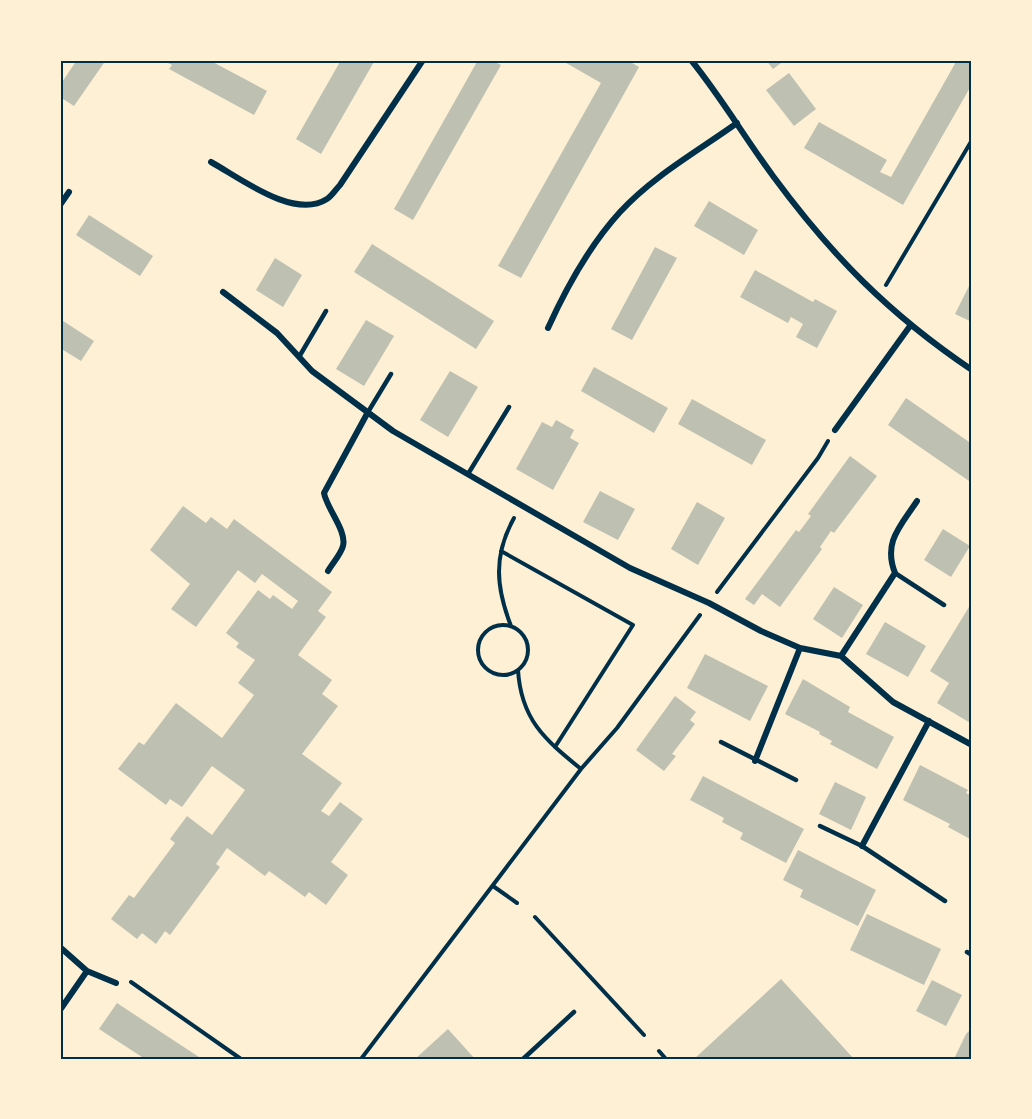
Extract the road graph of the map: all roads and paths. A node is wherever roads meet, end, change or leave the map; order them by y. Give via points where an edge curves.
1 (423, 60) edge
2 (692, 60) edge
3 (737, 123) junction
4 (972, 140) edge
5 (212, 162) dead end
6 (69, 192) dead end
7 (60, 205) edge
8 (223, 292) dead end
9 (878, 298) junction
10 (326, 311) dead end
11 (910, 326) junction
12 (548, 328) dead end
13 (299, 357) junction
14 (972, 369) edge
15 (391, 375) dead end
16 (509, 407) dead end
17 (368, 412) junction
18 (834, 430) joint
19 (468, 474) junction
20 (917, 501) dead end
21 (522, 505) junction
22 (501, 551) junction
23 (328, 571) dead end
24 (895, 573) junction
25 (709, 603) junction
26 (944, 605) dead end
27 (511, 627) junction
28 (800, 648) junction
29 (842, 656) junction
30 (518, 670) junction
31 (929, 721) junction
32 (721, 742) dead end
33 (972, 745) edge
34 (555, 747) junction
35 (755, 761) junction
36 (581, 769) junction
37 (796, 780) dead end
38 (820, 826) dead end
39 (862, 846) junction
40 (494, 886) junction
41 (945, 901) dead end
42 (517, 903) dead end
43 (535, 917) dead end
44 (61, 948) edge
45 (87, 971) junction
46 (124, 978) dead end
47 (116, 982) dead end
48 (60, 1010) edge
49 (574, 1012) dead end
50 (644, 1035) dead end
51 (659, 1052) dead end
52 (241, 1059) edge
53 (361, 1059) edge
54 (523, 1059) edge
55 (666, 1059) edge

1 - 5 street via 327,199 301,206 284,202
2 - 3 street
3 - 9 street via 812,227
3 - 12 street via 622,210 590,251
4 - 9 path
6 - 7 street
8 - 13 street via 258,316
9 - 11 street
10 - 13 lane
11 - 14 street
11 - 18 street
13 - 17 street
15 - 17 lane
16 - 19 lane
17 - 19 street
17 - 23 street via 324,493 326,504 342,530 343,546
18 - 25 path via 818,458
19 - 21 street
20 - 24 street via 891,545
21 - 22 path
21 - 25 street via 630,568
22 - 27 path via 500,598
22 - 34 path via 633,625
24 - 26 lane
24 - 29 street
25 - 28 street
25 - 36 path via 617,728
27 - 30 path via 527,642 527,657
27 - 30 path via 498,626 486,632 478,650 482,663 492,672 506,675
28 - 29 street
28 - 35 street
29 - 31 street via 893,702
30 - 34 path via 525,710
31 - 33 street
31 - 39 street
32 - 35 lane
34 - 36 path
35 - 37 lane
36 - 40 path
38 - 39 lane
39 - 41 lane
40 - 42 path
40 - 53 path
43 - 50 path
44 - 45 street
45 - 47 street
45 - 48 street
46 - 52 path
49 - 54 lane
51 - 55 path

